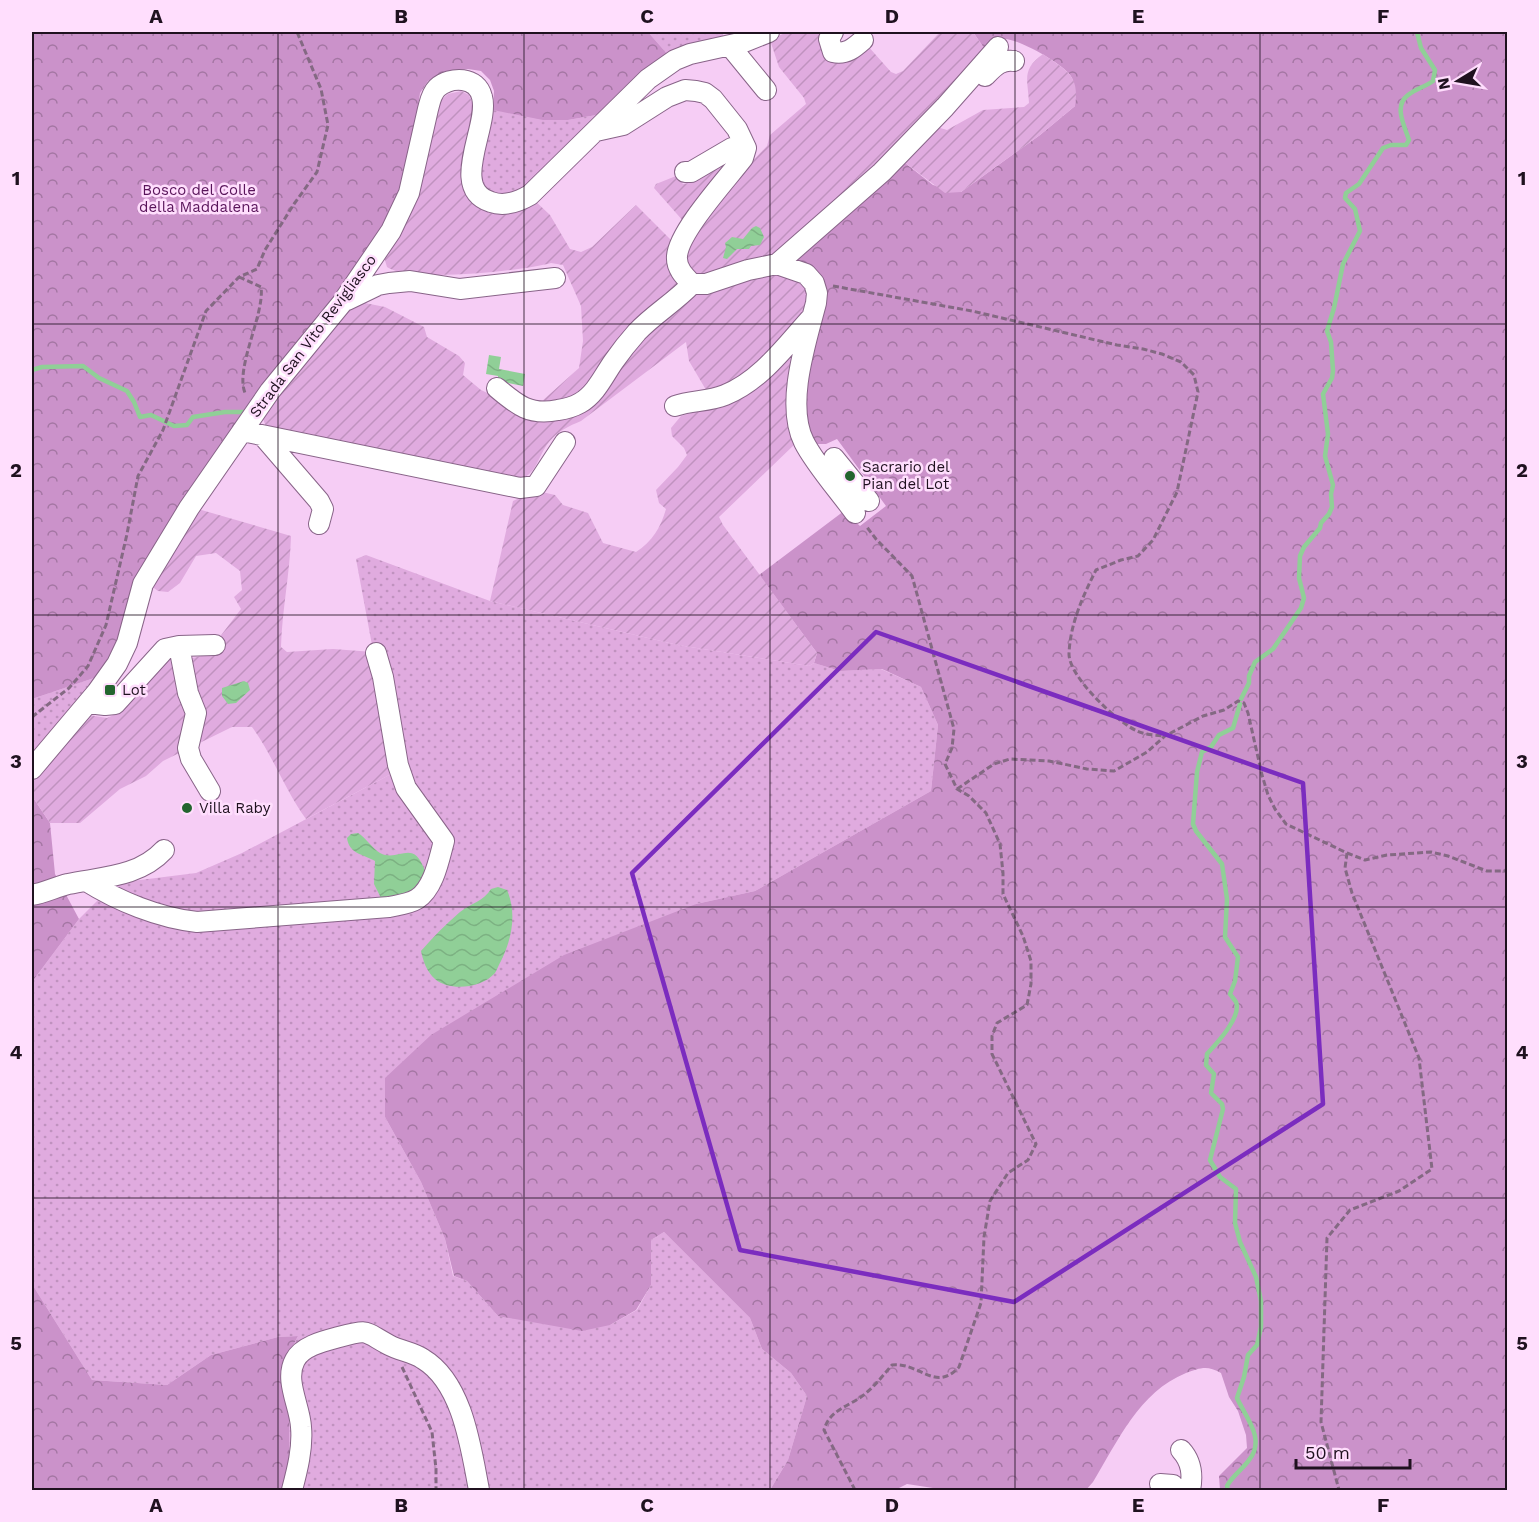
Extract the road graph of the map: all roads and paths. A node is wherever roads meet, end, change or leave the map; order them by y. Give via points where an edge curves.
1 (297, 32) edge
2 (769, 32) edge
3 (833, 32) edge
4 (863, 40) dead end
5 (730, 46) junction
6 (998, 47) dead end
7 (1014, 62) dead end
8 (766, 90) dead end
9 (945, 107) junction
10 (596, 131) junction
11 (746, 148) junction
12 (685, 172) dead end
13 (777, 264) junction
14 (239, 277) junction
15 (555, 278) dead end
16 (692, 284) junction
17 (813, 284) junction
18 (342, 303) junction
19 (812, 317) junction
20 (497, 388) dead end
21 (675, 406) dead end
22 (255, 412) junction
23 (242, 431) junction
24 (263, 436) junction
25 (565, 442) dead end
26 (834, 458) dead end
27 (862, 507) junction
28 (319, 524) dead end
29 (215, 645) dead end
30 (179, 646) junction
31 (376, 652) dead end
32 (88, 703) junction
33 (32, 717) edge
34 (1165, 736) junction
35 (32, 769) edge
36 (957, 789) junction
37 (210, 791) dead end
38 (164, 850) dead end
39 (1347, 853) junction
40 (1508, 871) edge
41 (86, 881) junction
42 (32, 895) edge
43 (390, 1346) junction
44 (1181, 1450) dead end
45 (292, 1491) edge
46 (436, 1491) edge
47 (479, 1491) edge
48 (855, 1491) edge
49 (1190, 1491) edge
50 (1339, 1491) edge

1 - 14 path via 321,89 328,125 317,172 257,268
2 - 5 street, Strada San Vito Revigliasco
3 - 4 street via 829,39 834,52 842,54
5 - 8 street
5 - 10 street, Strada San Vito Revigliasco via 675,60 648,79
6 - 9 street
7 - 9 street via 1005,60 996,65 956,103
9 - 13 street via 882,172
10 - 11 street via 623,125 667,97 685,90 696,91 713,99 737,129
10 - 18 street, Strada San Vito Revigliasco via 530,195 510,204 491,202 475,191 470,171 484,107 481,90 462,80 443,84 430,102 401,212
11 - 12 street via 732,148 692,172
11 - 16 street via 743,158 679,246 680,269
13 - 16 street via 706,284
13 - 17 street via 806,274
14 - 22 path via 261,287 262,298 242,388
14 - 33 path via 206,311 163,430 138,476 106,625 88,666 69,688
15 - 18 street via 460,290 410,281 389,283
16 - 20 street via 637,332 592,393 580,403 542,414 514,402
17 - 19 street via 817,293
17 - 34 path via 972,311 1143,349 1181,362 1194,375 1198,392 1178,492 1153,540 1137,556 1096,570 1079,604 1069,655 1074,670 1113,716 1139,732
18 - 22 street, Strada San Vito Revigliasco
19 - 21 street via 764,370 743,386 711,400
19 - 27 street via 796,393 796,418 805,444
22 - 23 street, Strada San Vito Revigliasco
23 - 24 street, Strada San Vito Revigliasco
23 - 32 street, Strada San Vito Revigliasco via 143,584 127,644
24 - 25 street, Strada San Vito Revigliasco via 520,488 536,486
24 - 28 street via 319,501 323,510
26 - 27 street
27 - 36 path via 876,539 912,576 954,729 945,764
29 - 30 street
30 - 32 street via 165,650 115,704
30 - 37 street via 196,713 188,748
31 - 41 street via 403,780 444,842 438,867 419,898 389,907 197,922 174,919
32 - 35 street, Strada San Vito Revigliasco
34 - 36 path via 1147,752 1114,771 1010,759 994,764
34 - 39 path via 1238,701 1244,703 1275,809 1286,824
36 - 48 path via 986,813 1000,844 1003,894 1031,961 1028,1005 997,1023 992,1054 1036,1144 1028,1160 1008,1173 990,1201 981,1303 959,1367 944,1378 914,1367 892,1365 866,1394 837,1410 826,1425 824,1430
38 - 41 street via 136,870
39 - 40 path via 1365,860 1431,852 1487,871
39 - 50 path via 1345,868 1352,893 1419,1058 1432,1169 1399,1191 1350,1210 1327,1238 1321,1422
41 - 42 street
43 - 45 street via 369,1333 358,1332 314,1345 296,1357 293,1388 301,1427
43 - 46 path via 432,1432
43 - 47 street via 425,1359 452,1390
44 - 49 street via 1191,1467

